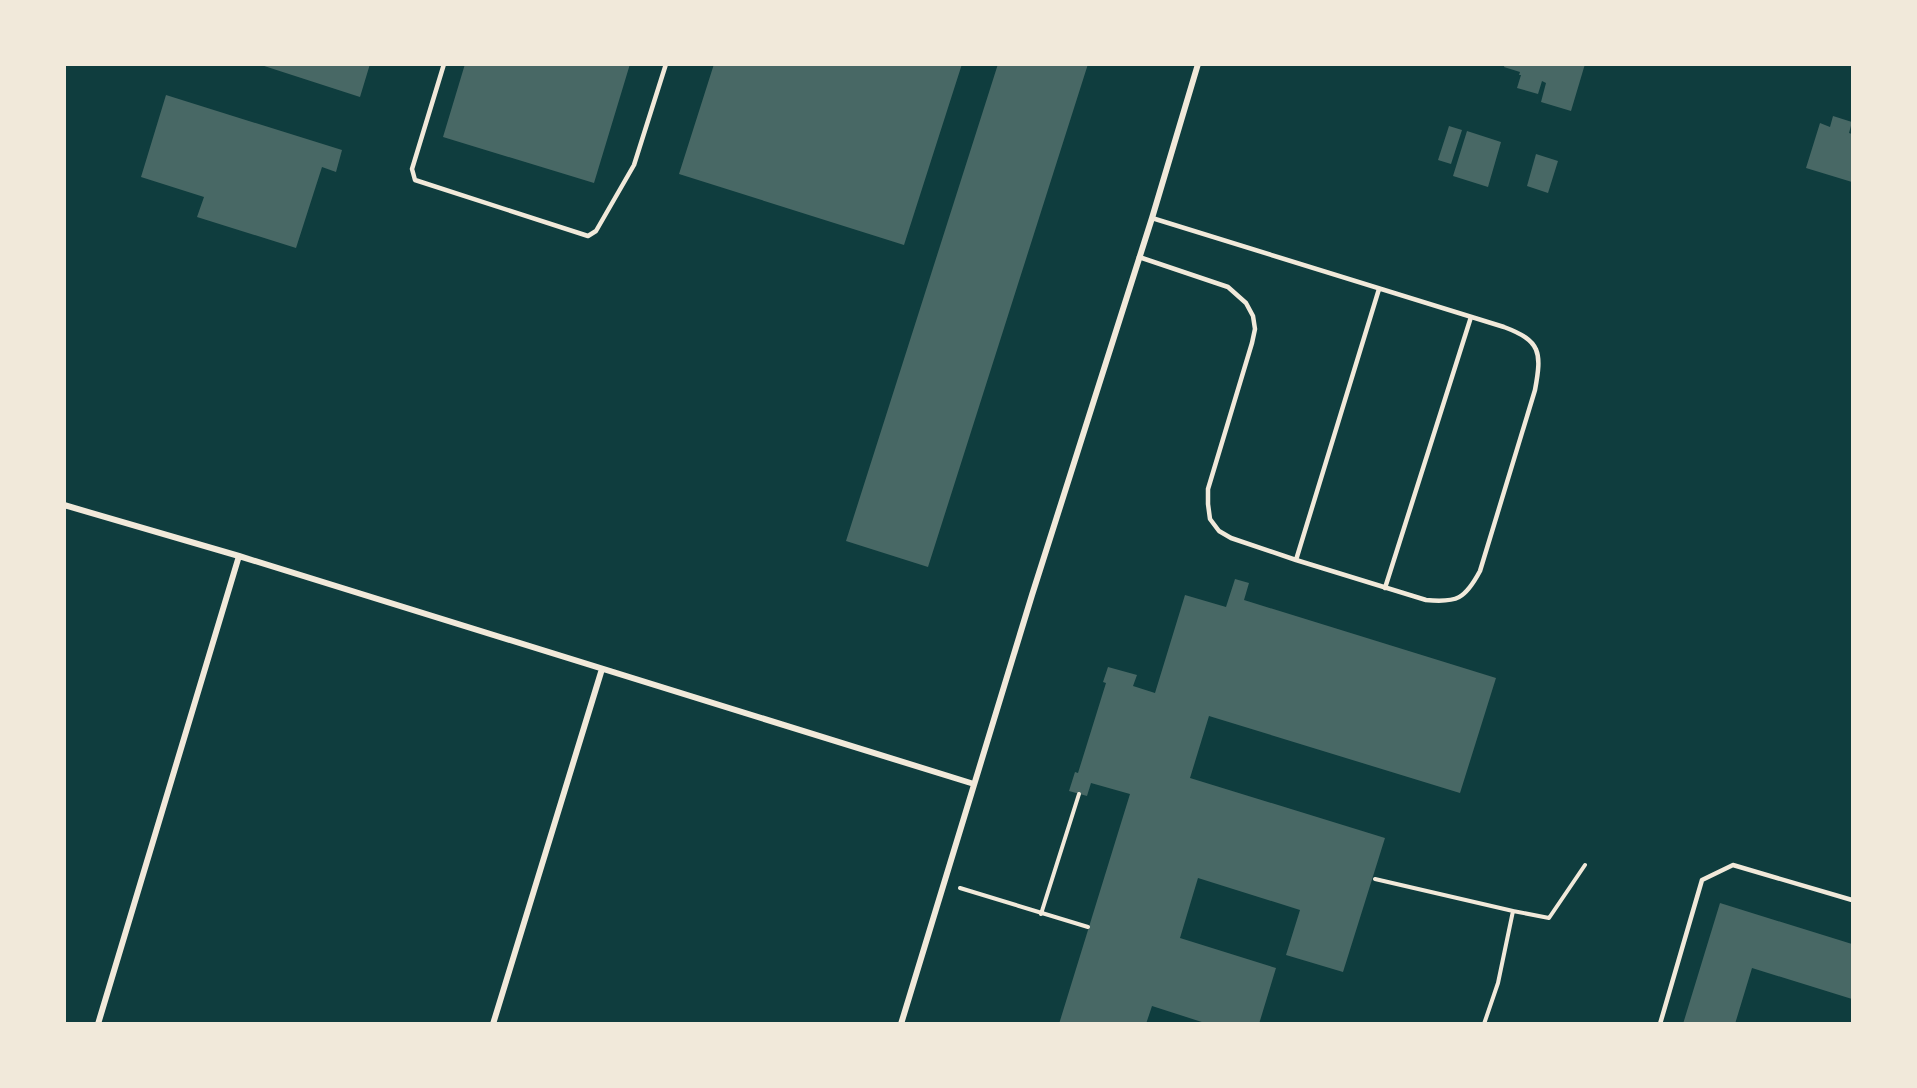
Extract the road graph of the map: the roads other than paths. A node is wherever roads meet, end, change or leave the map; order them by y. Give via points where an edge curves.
1 (444, 64) edge
2 (666, 64) edge
3 (1198, 64) edge
4 (1152, 218) junction
5 (1139, 257) junction
6 (1379, 289) junction
7 (1471, 317) junction
8 (64, 506) edge
9 (239, 556) junction
10 (1296, 560) junction
11 (1385, 588) junction
12 (602, 669) junction
13 (974, 784) junction
14 (1852, 900) edge
15 (98, 1023) edge
16 (493, 1023) edge
17 (901, 1023) edge
18 (1660, 1023) edge

1 - 2 lane via 412,170 415,180 588,236 596,231 634,165
3 - 4 street
4 - 5 street
4 - 6 lane
5 - 10 lane via 1228,287 1246,303 1253,316 1252,343 1208,489 1210,519 1219,531 1232,538
5 - 13 street
6 - 7 lane
6 - 10 lane
7 - 11 lane
7 - 11 lane via 1524,335 1534,345 1540,364 1480,571 1471,587 1458,598 1445,602
8 - 9 street
9 - 12 street
9 - 15 street
10 - 11 lane
12 - 13 street
12 - 16 street
13 - 17 street
14 - 18 lane via 1733,865 1702,880

